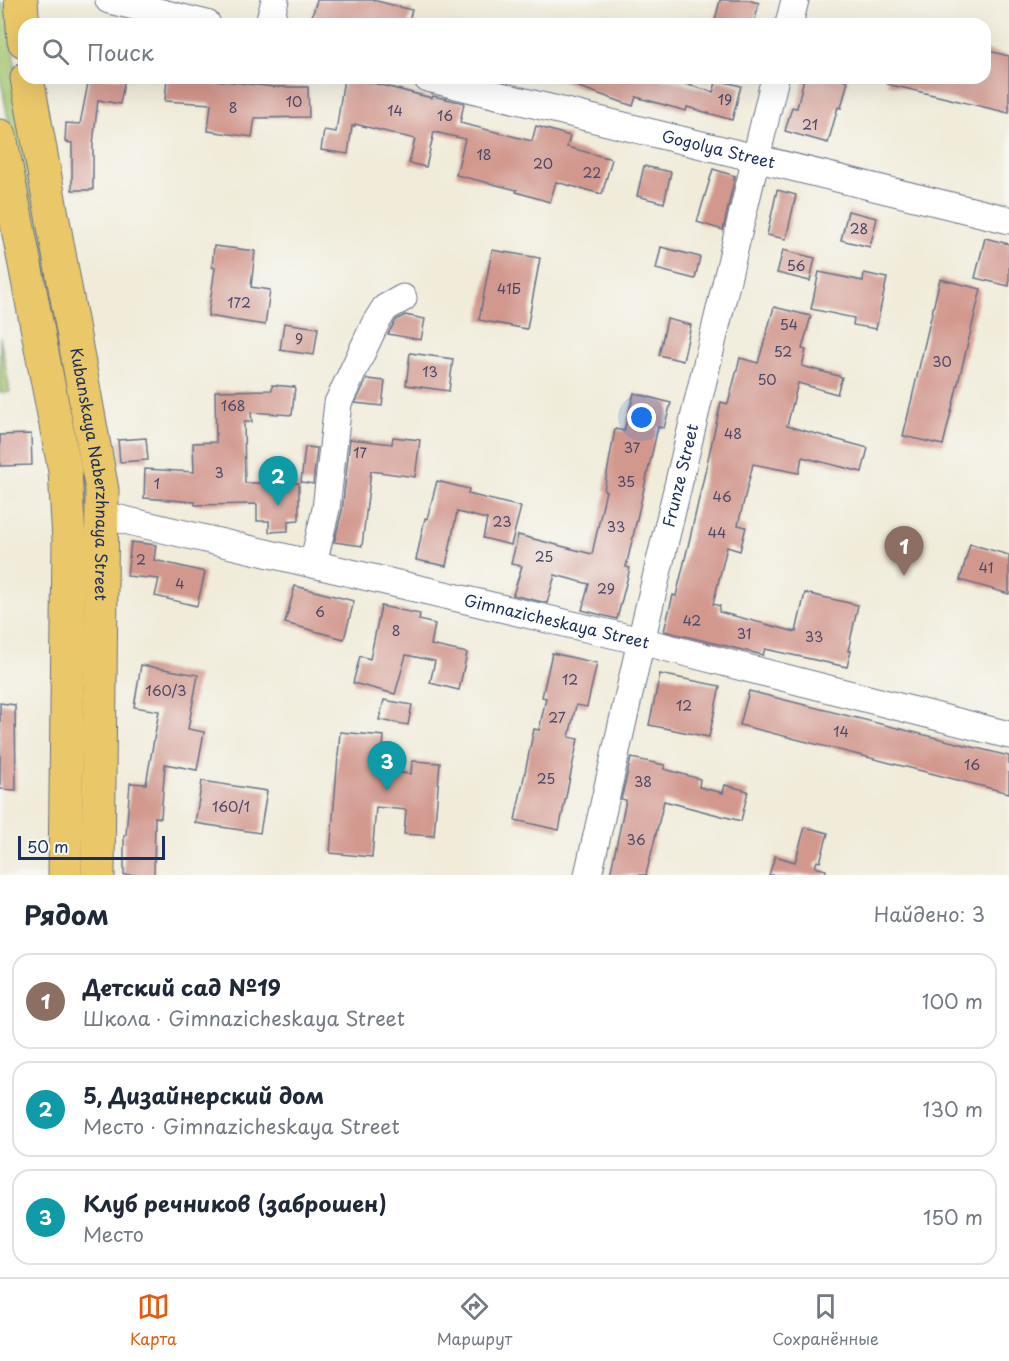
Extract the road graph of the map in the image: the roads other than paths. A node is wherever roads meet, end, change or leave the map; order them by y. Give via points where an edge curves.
1 (21, 0) edge
2 (109, 0) edge
3 (275, 0) edge
4 (795, 0) edge
5 (22, 18) edge
6 (182, 18) edge
7 (270, 18) edge
8 (790, 18) edge
9 (28, 84) edge
10 (452, 84) edge
11 (774, 84) edge
12 (0, 136) edge
13 (755, 158) junction
14 (1009, 220) edge
15 (404, 298) dead end
16 (103, 515) junction
17 (313, 564) junction
18 (641, 641) junction
19 (1009, 735) edge
20 (65, 875) edge
21 (98, 875) edge
22 (588, 875) edge

1 - 5 main road
2 - 6 street
3 - 7 street
4 - 8 street
9 - 16 main road, Kubanskaya Naberzhnaya Street via 102,490
10 - 13 street, Gogolya Street
11 - 13 street, Frunze Street
12 - 20 main road, Kubanskaya Naberzhnaya Street via 65,471 69,551
13 - 14 street, Gogolya Street
13 - 18 street, Frunze Street
15 - 17 street via 385,308 338,403 326,509
16 - 17 street, Gimnazicheskaya Street
16 - 21 main road, Kubanskaya Naberzhnaya Street
17 - 18 street, Gimnazicheskaya Street
18 - 19 street, Gimnazicheskaya Street
18 - 22 street, Frunze Street

